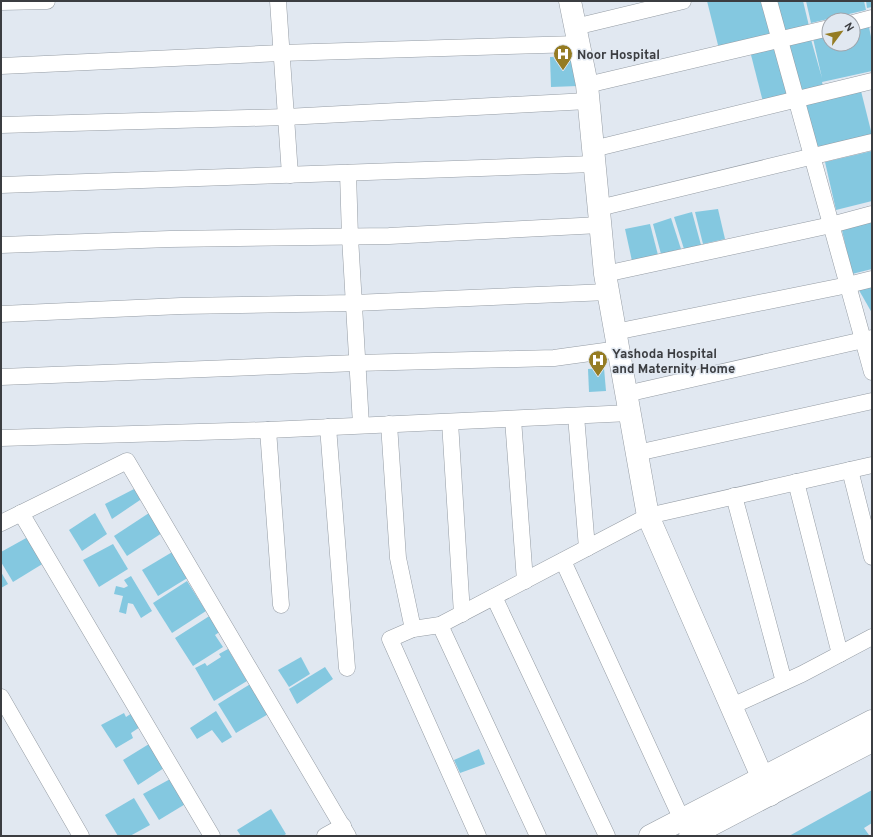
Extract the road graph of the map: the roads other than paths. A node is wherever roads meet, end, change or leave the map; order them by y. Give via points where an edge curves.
1 (47, 1) edge
2 (278, 1) edge
3 (570, 1) edge
4 (683, 1) edge
5 (769, 1) edge
6 (1, 2) edge
7 (872, 18) edge
8 (861, 21) edge
9 (821, 30) edge
10 (577, 35) junction
11 (780, 40) junction
12 (281, 53) junction
13 (1, 66) edge
14 (872, 81) edge
15 (587, 93) junction
16 (796, 99) junction
17 (286, 117) junction
18 (1, 125) edge
19 (872, 142) edge
20 (594, 156) junction
21 (812, 158) junction
22 (348, 173) junction
23 (290, 175) junction
24 (1, 185) edge
25 (872, 214) edge
26 (600, 216) junction
27 (831, 225) junction
28 (350, 237) junction
29 (1, 245) edge
30 (872, 279) edge
31 (607, 283) junction
32 (848, 285) junction
33 (354, 303) junction
34 (1, 314) edge
35 (868, 339) edge
36 (617, 340) junction
37 (357, 363) junction
38 (872, 372) edge
39 (1, 377) edge
40 (872, 401) edge
41 (628, 404) junction
42 (576, 416) junction
43 (514, 418) junction
44 (450, 422) junction
45 (389, 424) junction
46 (361, 426) junction
47 (328, 427) junction
48 (268, 430) junction
49 (1, 438) edge
50 (637, 453) junction
51 (872, 465) edge
52 (850, 470) junction
53 (796, 482) junction
54 (734, 496) junction
55 (21, 513) junction
56 (648, 516) junction
57 (1, 523) edge
58 (587, 548) junction
59 (872, 557) edge
60 (563, 561) junction
61 (525, 581) junction
62 (494, 597) junction
63 (281, 605) dead end
64 (462, 614) junction
65 (440, 625) junction
66 (413, 629) junction
67 (872, 637) edge
68 (840, 654) junction
69 (347, 668) dead end
70 (784, 682) junction
71 (1, 697) edge
72 (732, 706) junction
73 (872, 721) edge
74 (872, 741) edge
75 (767, 787) junction
76 (686, 828) edge
77 (346, 831) edge
78 (81, 836) edge
79 (212, 836) edge
80 (325, 836) edge
81 (478, 836) edge
82 (538, 836) edge
83 (608, 836) edge
84 (650, 836) edge

1 - 6 street
2 - 12 street
3 - 10 street
4 - 10 street
5 - 11 street
7 - 8 street
9 - 11 street
10 - 12 street
10 - 15 street
11 - 15 street
11 - 16 street
12 - 13 street
12 - 17 street
14 - 16 street
15 - 17 street
15 - 20 street
16 - 20 street
16 - 21 street
17 - 18 street
17 - 23 street
19 - 21 street
20 - 22 street
20 - 26 street
21 - 26 street
21 - 27 street
22 - 23 street
22 - 28 street
23 - 24 street
25 - 27 street
26 - 28 street via 389,236
26 - 31 street
27 - 31 street
27 - 32 street
28 - 29 street via 170,239
28 - 33 street
30 - 32 street
31 - 33 street
31 - 36 street
32 - 35 street
32 - 36 street
33 - 34 street via 181,306
33 - 37 street
35 - 38 street
35 - 41 street
36 - 37 street via 554,358
36 - 41 street
37 - 39 street
37 - 46 street
40 - 50 street
41 - 42 street
41 - 50 street
42 - 43 street
42 - 58 street
43 - 44 street
43 - 61 street
44 - 45 street
44 - 64 street
45 - 46 street
45 - 66 street via 398,558
46 - 47 street
47 - 48 street
47 - 69 street
48 - 49 street
48 - 63 street
50 - 56 street
51 - 52 street
52 - 53 street
52 - 59 street
53 - 54 street
53 - 68 street
54 - 56 street
54 - 70 street
55 - 57 street
55 - 77 street via 127,461
55 - 79 street
56 - 58 street
56 - 72 street
58 - 60 street
60 - 61 street
60 - 76 street
61 - 62 street
62 - 64 street
62 - 83 street
64 - 65 street
65 - 66 street
65 - 82 street
66 - 81 street via 390,639
67 - 68 street
68 - 70 street
70 - 72 street
71 - 78 street
72 - 75 street
73 - 75 street
74 - 75 street
75 - 76 street
76 - 84 street
77 - 80 street

